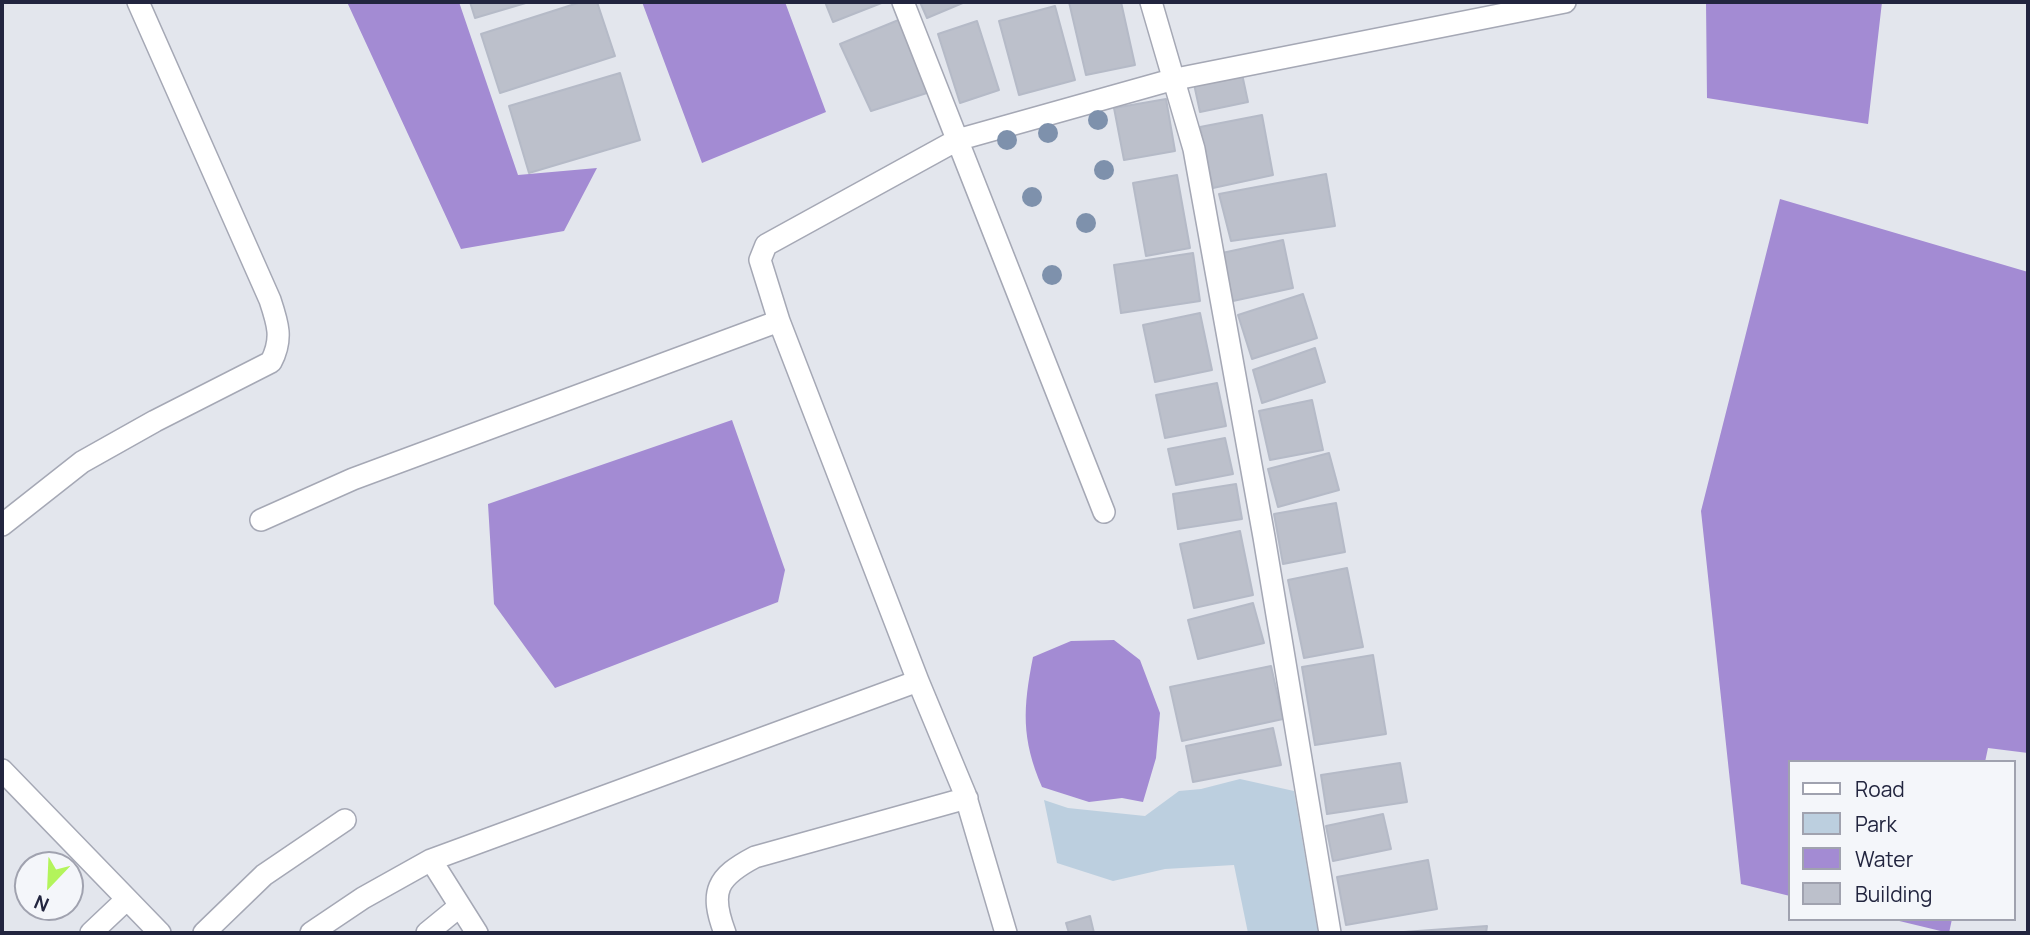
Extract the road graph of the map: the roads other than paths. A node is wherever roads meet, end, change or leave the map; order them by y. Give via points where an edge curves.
1 (138, 2) edge
2 (903, 2) edge
3 (1151, 2) edge
4 (1565, 2) edge
5 (1171, 80) junction
6 (957, 140) junction
7 (779, 321) junction
8 (1104, 512) dead end
9 (261, 520) dead end
10 (2, 525) edge
11 (918, 681) junction
12 (2, 770) edge
13 (967, 798) junction
14 (345, 820) dead end
15 (430, 860) junction
16 (127, 900) junction
17 (460, 906) junction
18 (91, 933) edge
19 (160, 933) edge
20 (204, 933) edge
21 (311, 933) edge
22 (427, 933) edge
23 (477, 933) edge
24 (724, 933) edge
25 (1006, 933) edge
26 (1330, 933) edge

1 - 10 street via 270,300 279,325 279,347 271,362 82,462
2 - 6 street
3 - 5 street
4 - 5 street
5 - 6 street
5 - 26 street via 1194,149
6 - 7 street via 766,245 760,260
6 - 8 street
7 - 9 street via 353,479
7 - 11 street
11 - 13 street
11 - 15 street
12 - 16 street
13 - 24 street via 755,857 733,869 722,878 715,898
13 - 25 street
14 - 20 street via 264,875
15 - 17 street
15 - 21 street
16 - 18 street
16 - 19 street
17 - 22 street
17 - 23 street

